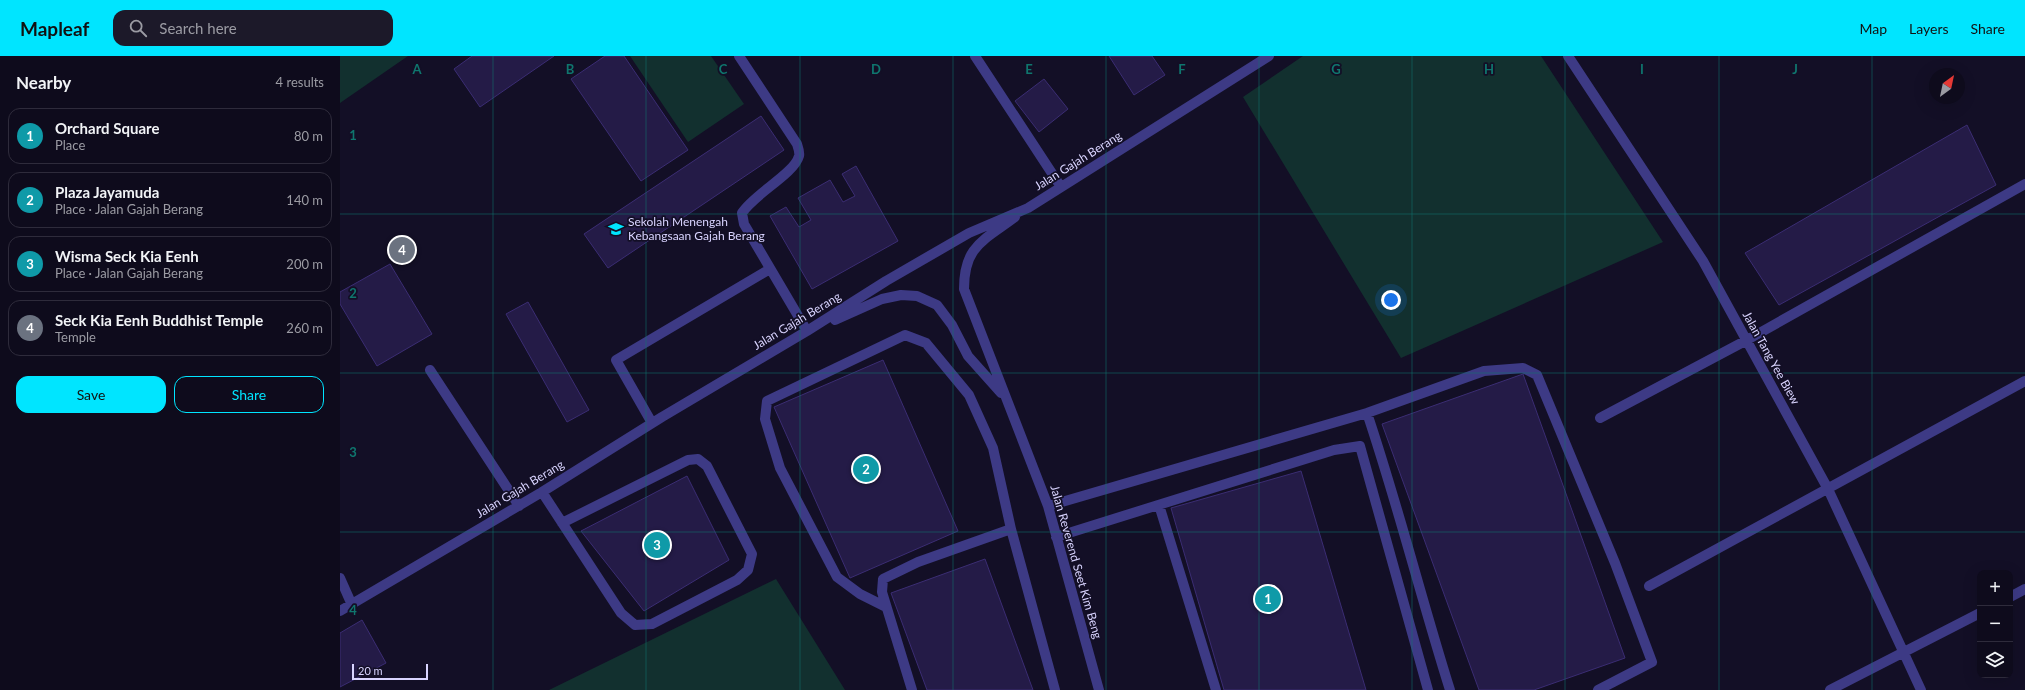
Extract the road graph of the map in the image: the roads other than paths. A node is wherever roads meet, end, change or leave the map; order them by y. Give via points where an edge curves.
1 (739, 56) edge
2 (975, 56) edge
3 (1568, 56) edge
4 (1262, 58) edge
5 (2025, 184) edge
6 (1061, 187) junction
7 (1028, 208) junction
8 (770, 268) junction
9 (807, 331) junction
10 (1747, 340) junction
11 (430, 370) dead end
12 (2025, 382) edge
13 (1006, 399) junction
14 (1367, 413) junction
15 (1600, 418) dead end
16 (652, 423) junction
17 (1828, 489) junction
18 (542, 492) junction
19 (1159, 505) junction
20 (519, 506) junction
21 (1048, 506) junction
22 (562, 523) junction
23 (1011, 529) junction
24 (1056, 537) junction
25 (340, 578) edge
26 (1649, 586) dead end
27 (2025, 589) edge
28 (2013, 595) edge
29 (352, 605) junction
30 (886, 606) junction
31 (340, 610) edge
32 (1977, 615) edge
33 (1904, 653) junction
34 (912, 690) edge
35 (1055, 690) edge
36 (1099, 690) edge
37 (1216, 690) edge
38 (1428, 690) edge
39 (1450, 690) edge
40 (1598, 690) edge
41 (1830, 690) edge
42 (1921, 690) edge

1 - 8 street via 797,144 800,154 795,164 748,204 742,213 744,224
2 - 6 street
3 - 10 street, Jalan Tang Yee Biew via 1703,261
4 - 6 street, Jalan Gajah Berang
5 - 10 street
6 - 7 street, Jalan Gajah Berang
7 - 9 street, Jalan Gajah Berang via 969,233
7 - 13 street, Jalan Reverend Seet Kim Beng via 985,239 970,254 964,271 964,289
8 - 9 street
8 - 16 street via 616,360
9 - 13 street, Jalan Reverend Seet Kim Beng via 882,299 901,295 917,296 937,305 952,325 968,356
9 - 16 street, Jalan Gajah Berang
10 - 15 street
10 - 17 street, Jalan Tang Yee Biew
11 - 20 street
12 - 17 street
13 - 21 street, Jalan Reverend Seet Kim Beng
14 - 21 street
14 - 39 street
14 - 40 street via 1484,371 1523,368 1537,375 1612,556 1652,662
16 - 18 street, Jalan Gajah Berang
17 - 26 street
17 - 33 street, Jalan Tang Yee Biew
18 - 20 street, Jalan Gajah Berang
18 - 22 street
19 - 24 street
19 - 37 street
19 - 38 street via 1334,450 1360,446
20 - 29 street, Jalan Gajah Berang
21 - 24 street, Jalan Reverend Seet Kim Beng
22 - 22 street via 621,613 635,625 652,624 737,580 748,570 752,554 707,466 698,459 688,460
23 - 30 street via 918,562 883,579 882,592
23 - 30 street via 993,448 969,395 926,343 905,335 767,401 765,419 780,468 837,577 860,594
23 - 35 street
24 - 36 street, Jalan Reverend Seet Kim Beng
25 - 29 street
27 - 28 street
29 - 31 street, Jalan Gajah Berang
30 - 34 street
32 - 33 street
33 - 41 street
33 - 42 street, Jalan Tang Yee Biew

